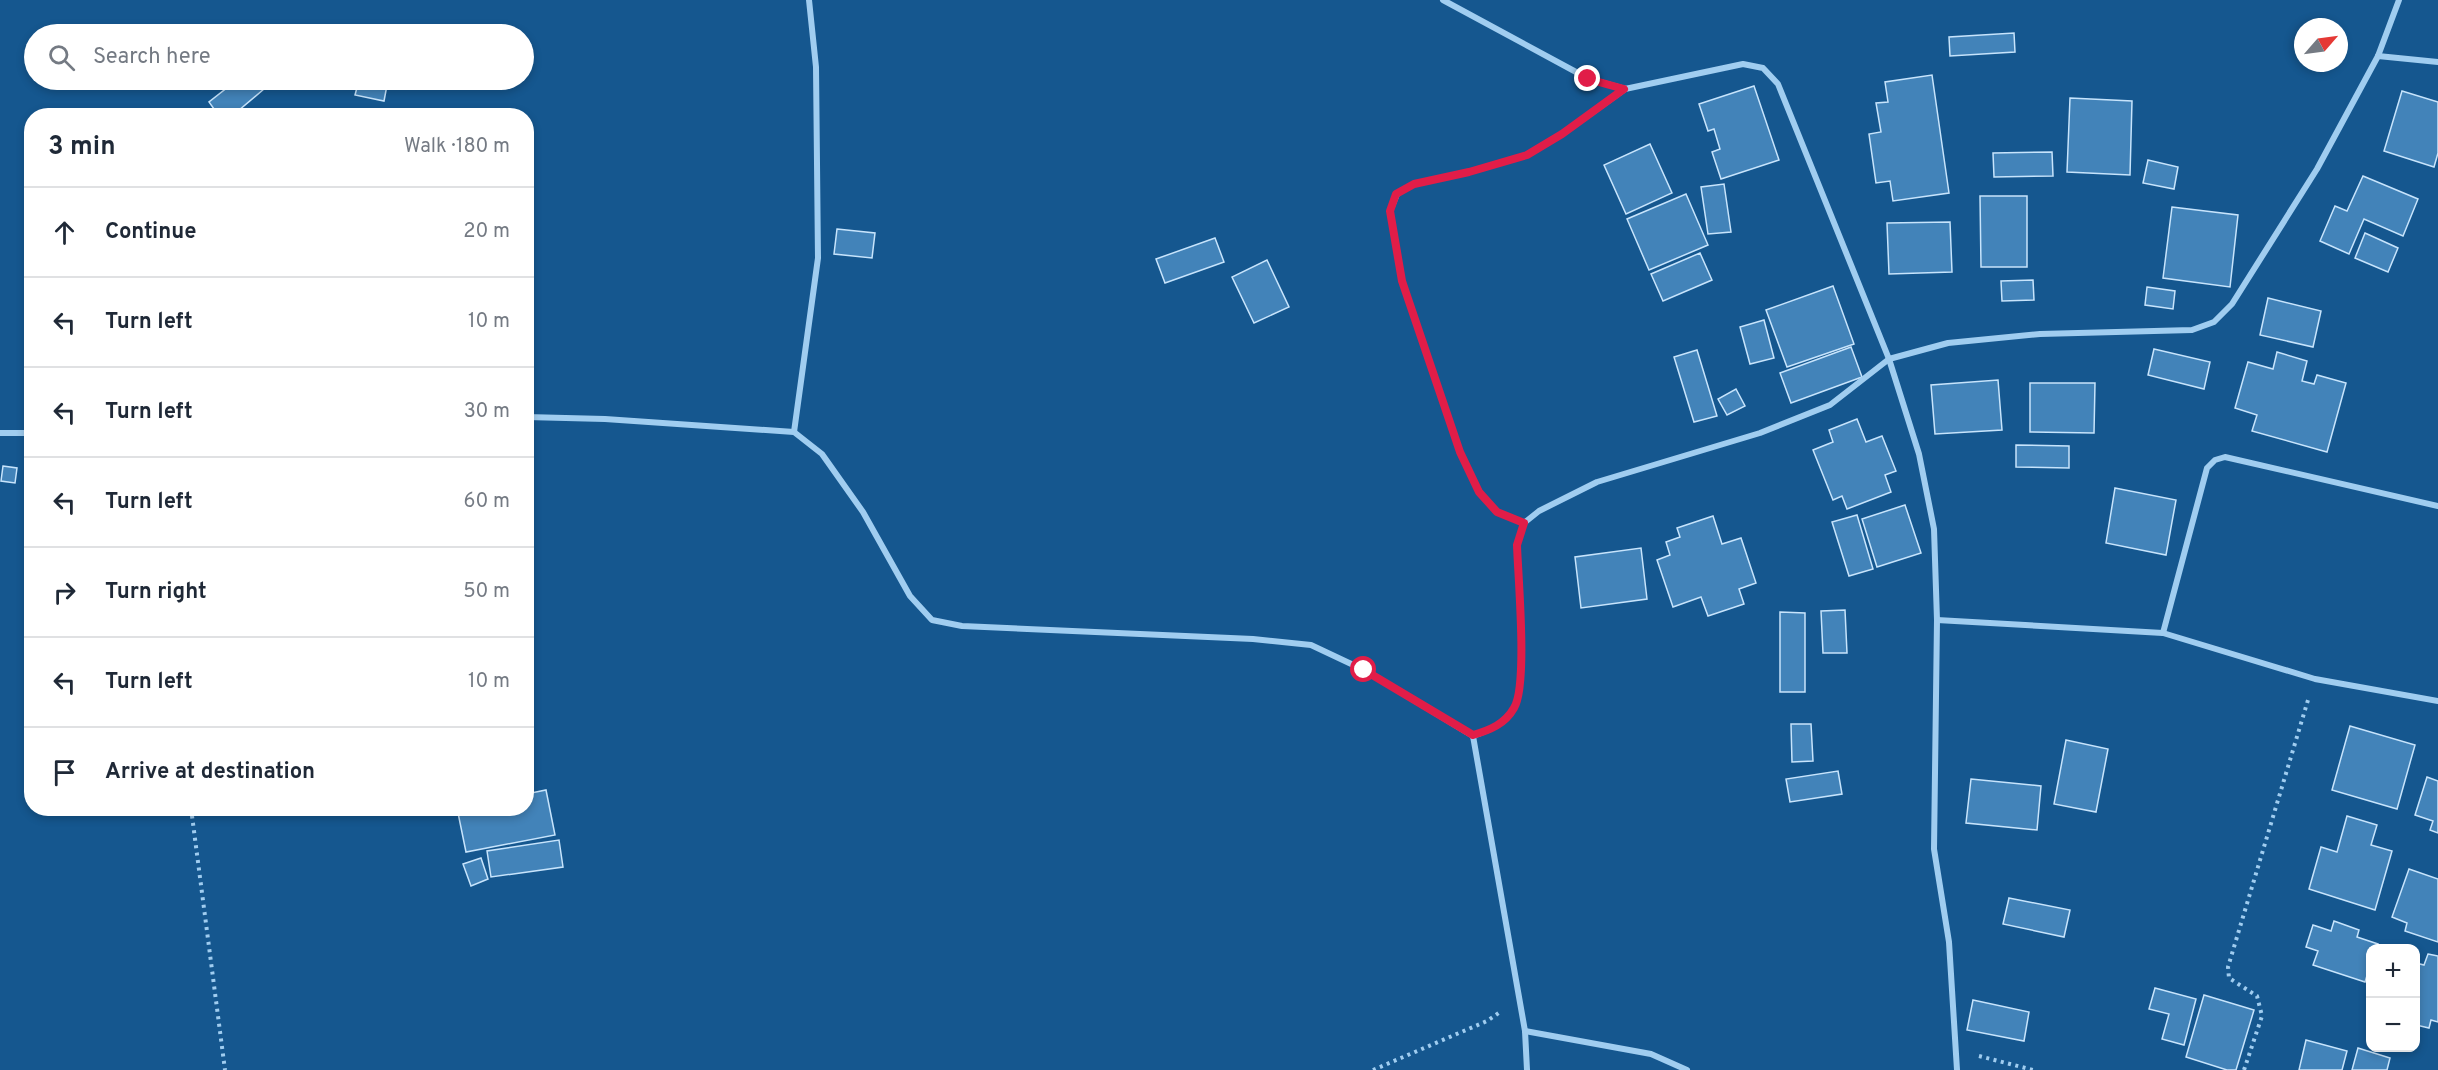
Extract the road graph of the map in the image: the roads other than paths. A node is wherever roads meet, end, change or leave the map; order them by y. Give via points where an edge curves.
1 (809, 0) edge
2 (1443, 0) edge
3 (2399, 0) edge
4 (2378, 56) junction
5 (2438, 62) edge
6 (1624, 89) junction
7 (1889, 359) junction
8 (534, 417) edge
9 (794, 432) junction
10 (0, 433) edge
11 (24, 433) edge
12 (2438, 507) edge
13 (1524, 523) junction
14 (1937, 620) junction
15 (2163, 633) junction
16 (2438, 701) edge
17 (1473, 735) junction
18 (1525, 1031) junction
19 (1527, 1070) edge
20 (1687, 1070) edge
21 (1957, 1070) edge

1 - 9 street via 816,67 818,258
2 - 6 street via 1588,79
3 - 4 street
4 - 5 street
4 - 7 street via 2317,169 2232,304 2214,321 2192,330 2040,334 1948,343
6 - 7 street via 1743,64 1763,68 1778,84
6 - 13 street via 1527,155 1414,184 1396,194 1390,211 1402,281 1460,452 1479,492 1497,512
7 - 13 street via 1830,405 1760,433 1597,482 1539,511
7 - 14 street via 1919,454 1934,529
8 - 9 street
9 - 17 street via 822,454 863,512 910,596 932,620 962,626 1311,645 1364,670
10 - 11 street
12 - 15 street via 2225,457 2215,460 2207,468
13 - 17 street via 1517,545 1522,683 1515,708 1496,728
14 - 15 street
14 - 21 street via 1934,849 1949,942
15 - 16 street via 2314,679
17 - 18 street
18 - 19 street
18 - 20 street via 1651,1054

